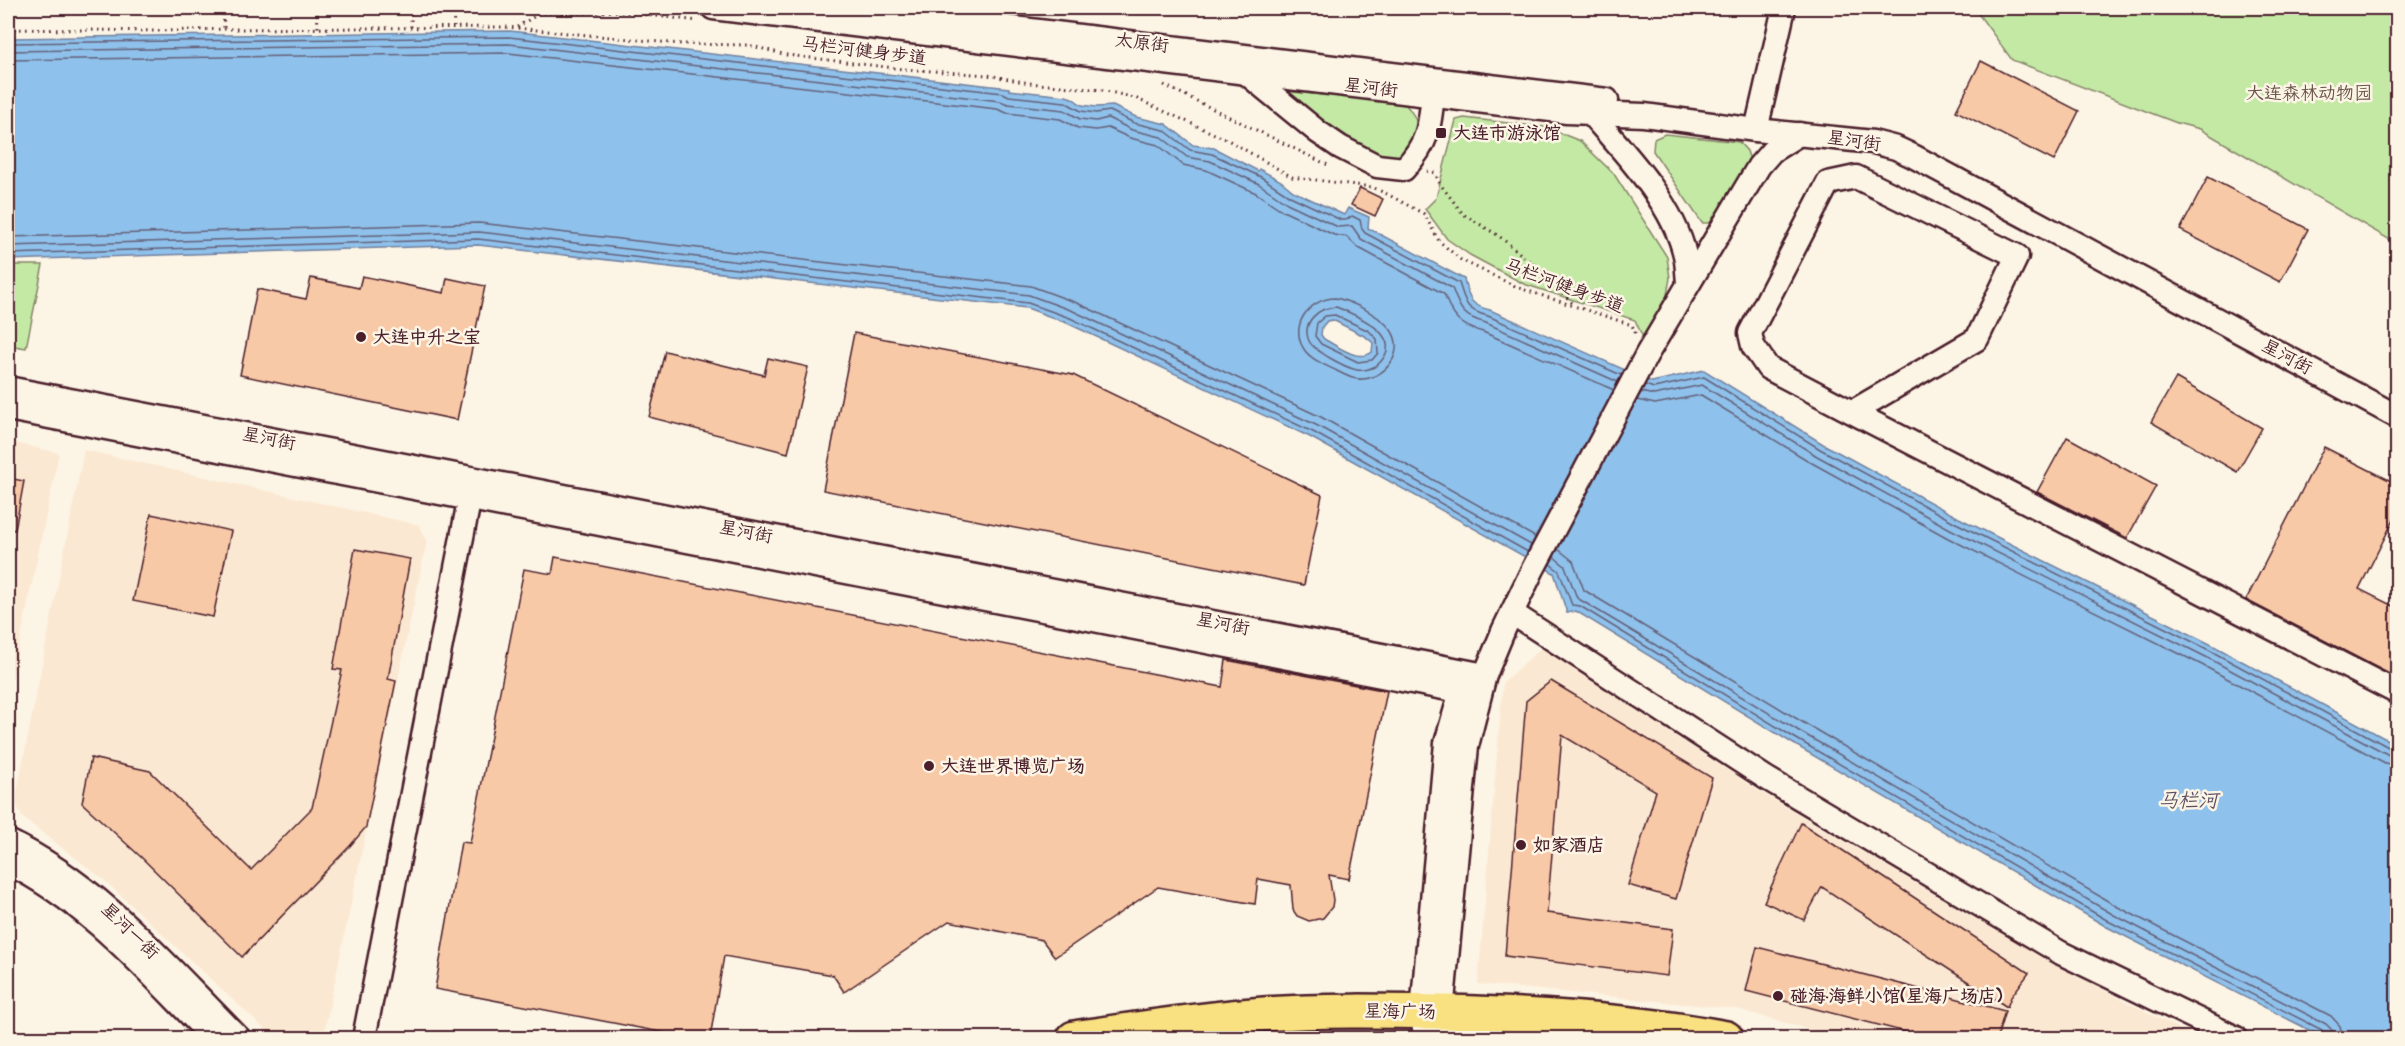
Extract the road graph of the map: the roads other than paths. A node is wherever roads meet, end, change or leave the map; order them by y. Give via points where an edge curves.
1 (1784, 8) edge
2 (848, 13) edge
3 (710, 15) edge
4 (1246, 73) junction
5 (1434, 87) junction
6 (1591, 106) junction
7 (1758, 124) junction
8 (1799, 134) junction
9 (1688, 283) junction
10 (8, 388) edge
11 (2397, 401) edge
12 (8, 410) edge
13 (1852, 412) junction
14 (2397, 417) edge
15 (472, 489) junction
16 (1512, 613) junction
17 (1475, 687) junction
18 (2397, 693) edge
19 (8, 841) edge
20 (8, 863) edge
21 (1434, 1028) edge
22 (213, 1038) edge
23 (239, 1038) edge
24 (364, 1038) edge
25 (1074, 1038) edge
26 (1233, 1038) edge
27 (1557, 1038) edge
28 (1726, 1038) edge
29 (2236, 1038) edge

1 - 7 street
2 - 3 street, 太原街
2 - 4 street, 太原街
2 - 5 street, 太原街
4 - 5 street, 星河街
4 - 5 street via 1340,147 1377,166 1404,169 1420,152 1428,132
5 - 6 street, 星河街
6 - 7 street, 星河街
6 - 9 street via 1673,224 1684,254
7 - 8 street, 星河街
7 - 11 street, 星河街 via 1876,131 1920,144
8 - 9 street via 1772,151 1759,165
8 - 14 street, 星河街 via 1873,142 1913,156
9 - 16 street via 1642,347
10 - 15 street, 星河街
12 - 15 street, 星河街
13 - 13 street via 1977,339 2017,256 1856,177 1828,183 1750,333 1753,346 1768,368
13 - 18 street
15 - 17 street, 星河街
15 - 24 street
16 - 17 street
16 - 29 street via 1766,778 2061,952
17 - 21 street
19 - 23 street, 星河一街 via 60,871 107,908
20 - 22 street, 星河一街 via 73,904 113,937
21 - 25 highway, 星海广场 via 1264,1014
21 - 26 highway, 星海广场
21 - 27 highway, 星海广场
21 - 28 highway, 星海广场 via 1517,1014

